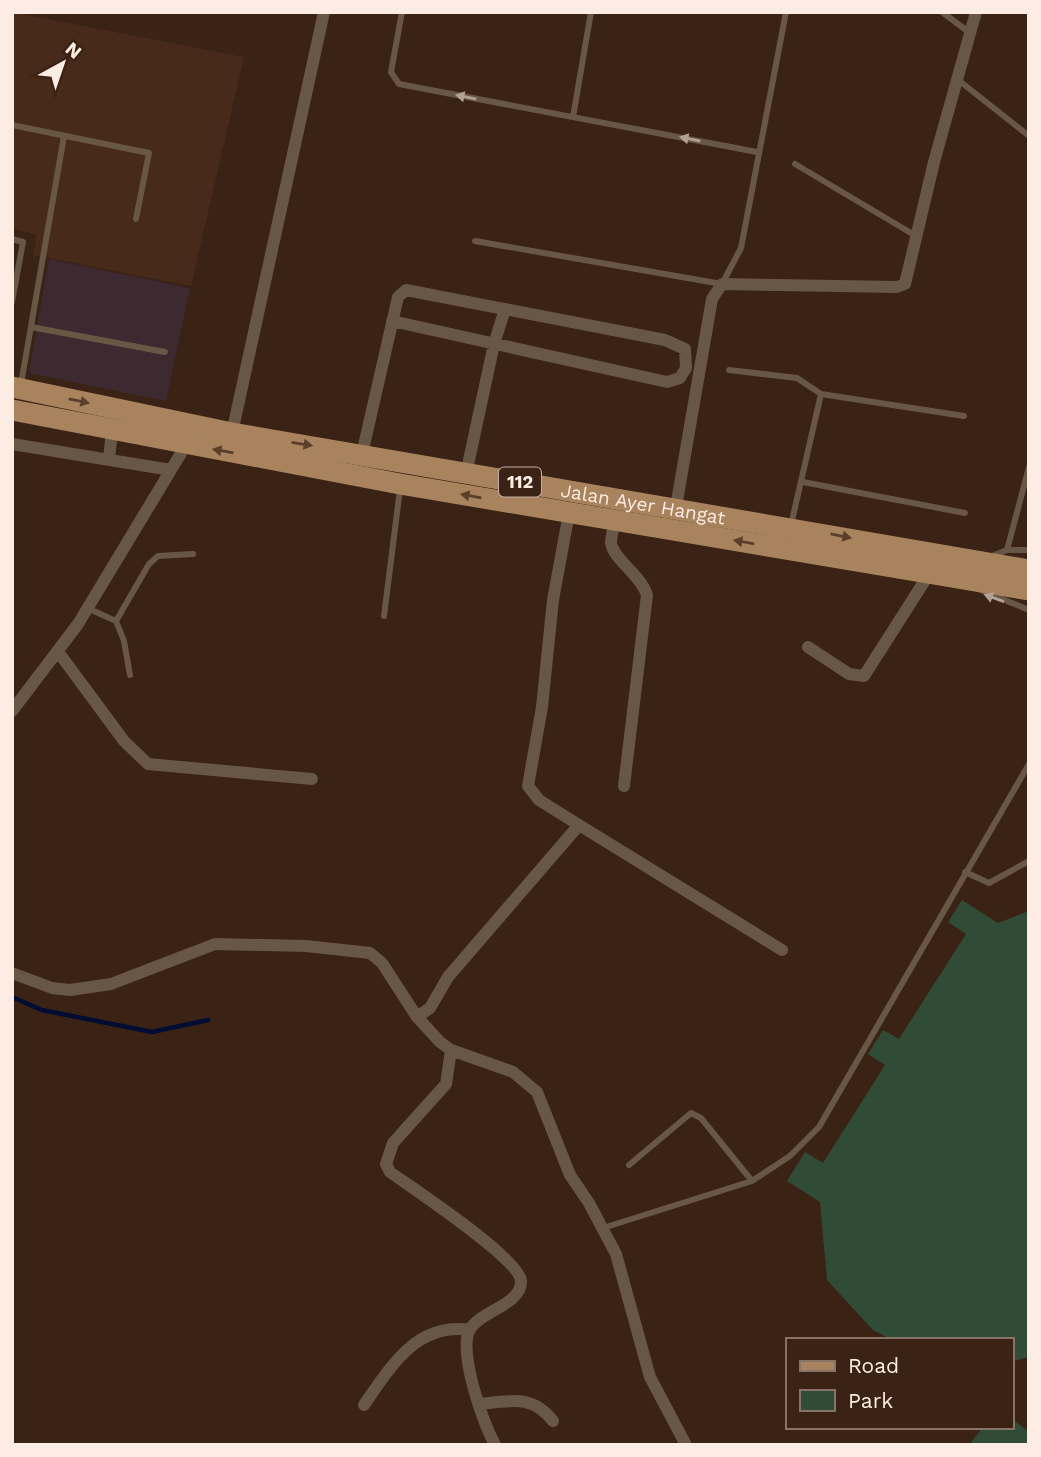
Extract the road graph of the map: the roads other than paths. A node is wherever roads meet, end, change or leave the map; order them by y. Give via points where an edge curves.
1 (324, 12) edge
2 (402, 12) edge
3 (591, 12) edge
4 (786, 12) edge
5 (942, 12) edge
6 (976, 12) edge
7 (970, 33) junction
8 (956, 78) junction
9 (573, 117) junction
10 (12, 125) edge
11 (64, 136) junction
12 (1029, 136) edge
13 (757, 152) junction
14 (796, 164) dead end
15 (136, 219) dead end
16 (918, 237) junction
17 (12, 239) edge
18 (475, 242) dead end
19 (722, 284) junction
20 (12, 302) edge
21 (505, 309) junction
22 (392, 321) junction
23 (31, 327) junction
24 (494, 344) junction
25 (165, 352) dead end
26 (729, 370) dead end
27 (16, 388) edge
28 (821, 394) junction
29 (12, 410) edge
30 (964, 416) dead end
31 (112, 431) junction
32 (232, 433) junction
33 (12, 444) edge
34 (186, 445) junction
35 (362, 454) junction
36 (109, 459) junction
37 (1029, 467) edge
38 (171, 470) junction
39 (466, 474) junction
40 (803, 482) junction
41 (400, 484) junction
42 (676, 508) junction
43 (569, 513) junction
44 (965, 513) dead end
45 (615, 520) junction
46 (791, 527) junction
47 (1007, 550) junction
48 (1029, 550) edge
49 (193, 554) dead end
50 (963, 569) junction
51 (1029, 570) edge
52 (929, 574) junction
53 (1029, 590) edge
54 (87, 608) junction
55 (1029, 610) edge
56 (384, 615) dead end
57 (116, 621) junction
58 (808, 647) dead end
59 (59, 653) junction
60 (130, 675) dead end
61 (12, 711) edge
62 (1029, 764) edge
63 (312, 779) dead end
64 (624, 786) dead end
65 (579, 825) junction
66 (1029, 861) edge
67 (965, 872) junction
68 (782, 950) dead end
69 (12, 973) edge
70 (417, 1017) junction
71 (451, 1050) junction
72 (629, 1165) dead end
73 (752, 1181) junction
74 (603, 1228) junction
75 (470, 1330) junction
76 (479, 1404) junction
77 (364, 1405) dead end
78 (553, 1421) dead end
79 (495, 1445) edge
80 (686, 1445) edge

1 - 32 street
9 -> 2 lane via 399,84 391,72
3 - 9 lane
4 - 13 lane
5 - 7 lane
6 - 7 street
7 - 8 street
8 - 12 lane
8 - 16 street
13 -> 9 lane
10 - 11 lane
11 - 15 lane via 149,153
11 - 23 lane
13 - 19 lane via 741,248
14 - 16 lane
16 - 19 street via 907,281 901,287
17 - 20 lane via 23,242
18 - 19 lane
19 - 42 street via 712,299
21 - 22 street via 406,290 398,297
21 - 24 street
21 - 24 street via 678,343 685,349 686,368 680,378 667,382
22 - 24 street
22 - 35 street
23 - 25 lane
23 - 27 lane
24 - 39 street
26 - 28 lane via 797,378
27 -> 32 main road, Jalan Ayer Hangat / 112
28 - 30 lane
28 - 40 lane
29 - 31 main road, Jalan Ayer Hangat / 112
31 - 34 main road, Jalan Ayer Hangat / 112
31 - 36 street
32 -> 35 main road, Jalan Ayer Hangat / 112
33 - 36 street
34 - 38 street
41 -> 34 main road, Jalan Ayer Hangat / 112
35 - 39 main road, Jalan Ayer Hangat / 112
36 - 38 street
37 - 47 lane
38 - 54 street
39 - 42 main road, Jalan Ayer Hangat / 112
40 - 44 lane
40 - 46 lane
43 -> 41 main road, Jalan Ayer Hangat / 112
41 - 56 lane
42 - 46 main road, Jalan Ayer Hangat / 112
43 - 45 main road, Jalan Ayer Hangat / 112
43 - 65 street via 527,786 539,800
52 -> 45 main road, Jalan Ayer Hangat / 112
45 - 64 street via 611,543 638,575 647,595
46 -> 50 main road, Jalan Ayer Hangat / 112
47 - 48 lane
47 - 50 lane
49 - 57 lane via 158,556
50 - 51 main road, Jalan Ayer Hangat / 112
50 - 52 main road, Jalan Ayer Hangat / 112
50 - 53 main road, Jalan Ayer Hangat / 112
55 -> 50 lane via 984,594
52 - 58 street via 864,677 849,674
54 - 57 lane
54 - 59 street
57 - 60 lane
59 - 61 street
59 - 63 street via 124,741 148,764
62 - 67 lane
65 - 68 street
65 - 70 street via 449,977 430,1008
66 - 67 lane via 989,883
67 - 73 lane via 819,1127 790,1156
69 - 70 street via 70,990 111,984 215,944 362,950 382,963
70 - 71 street
71 - 74 street via 513,1072 537,1092 569,1175
71 - 75 street via 446,1084 393,1143 386,1164 390,1172 481,1237 518,1272 517,1294
72 - 73 lane via 691,1113 701,1118
73 - 74 lane
74 - 80 street via 616,1254 650,1377
75 - 76 street via 468,1358
75 - 77 street via 440,1330 417,1340 388,1370
76 - 78 street via 516,1400 541,1406
76 - 79 street

